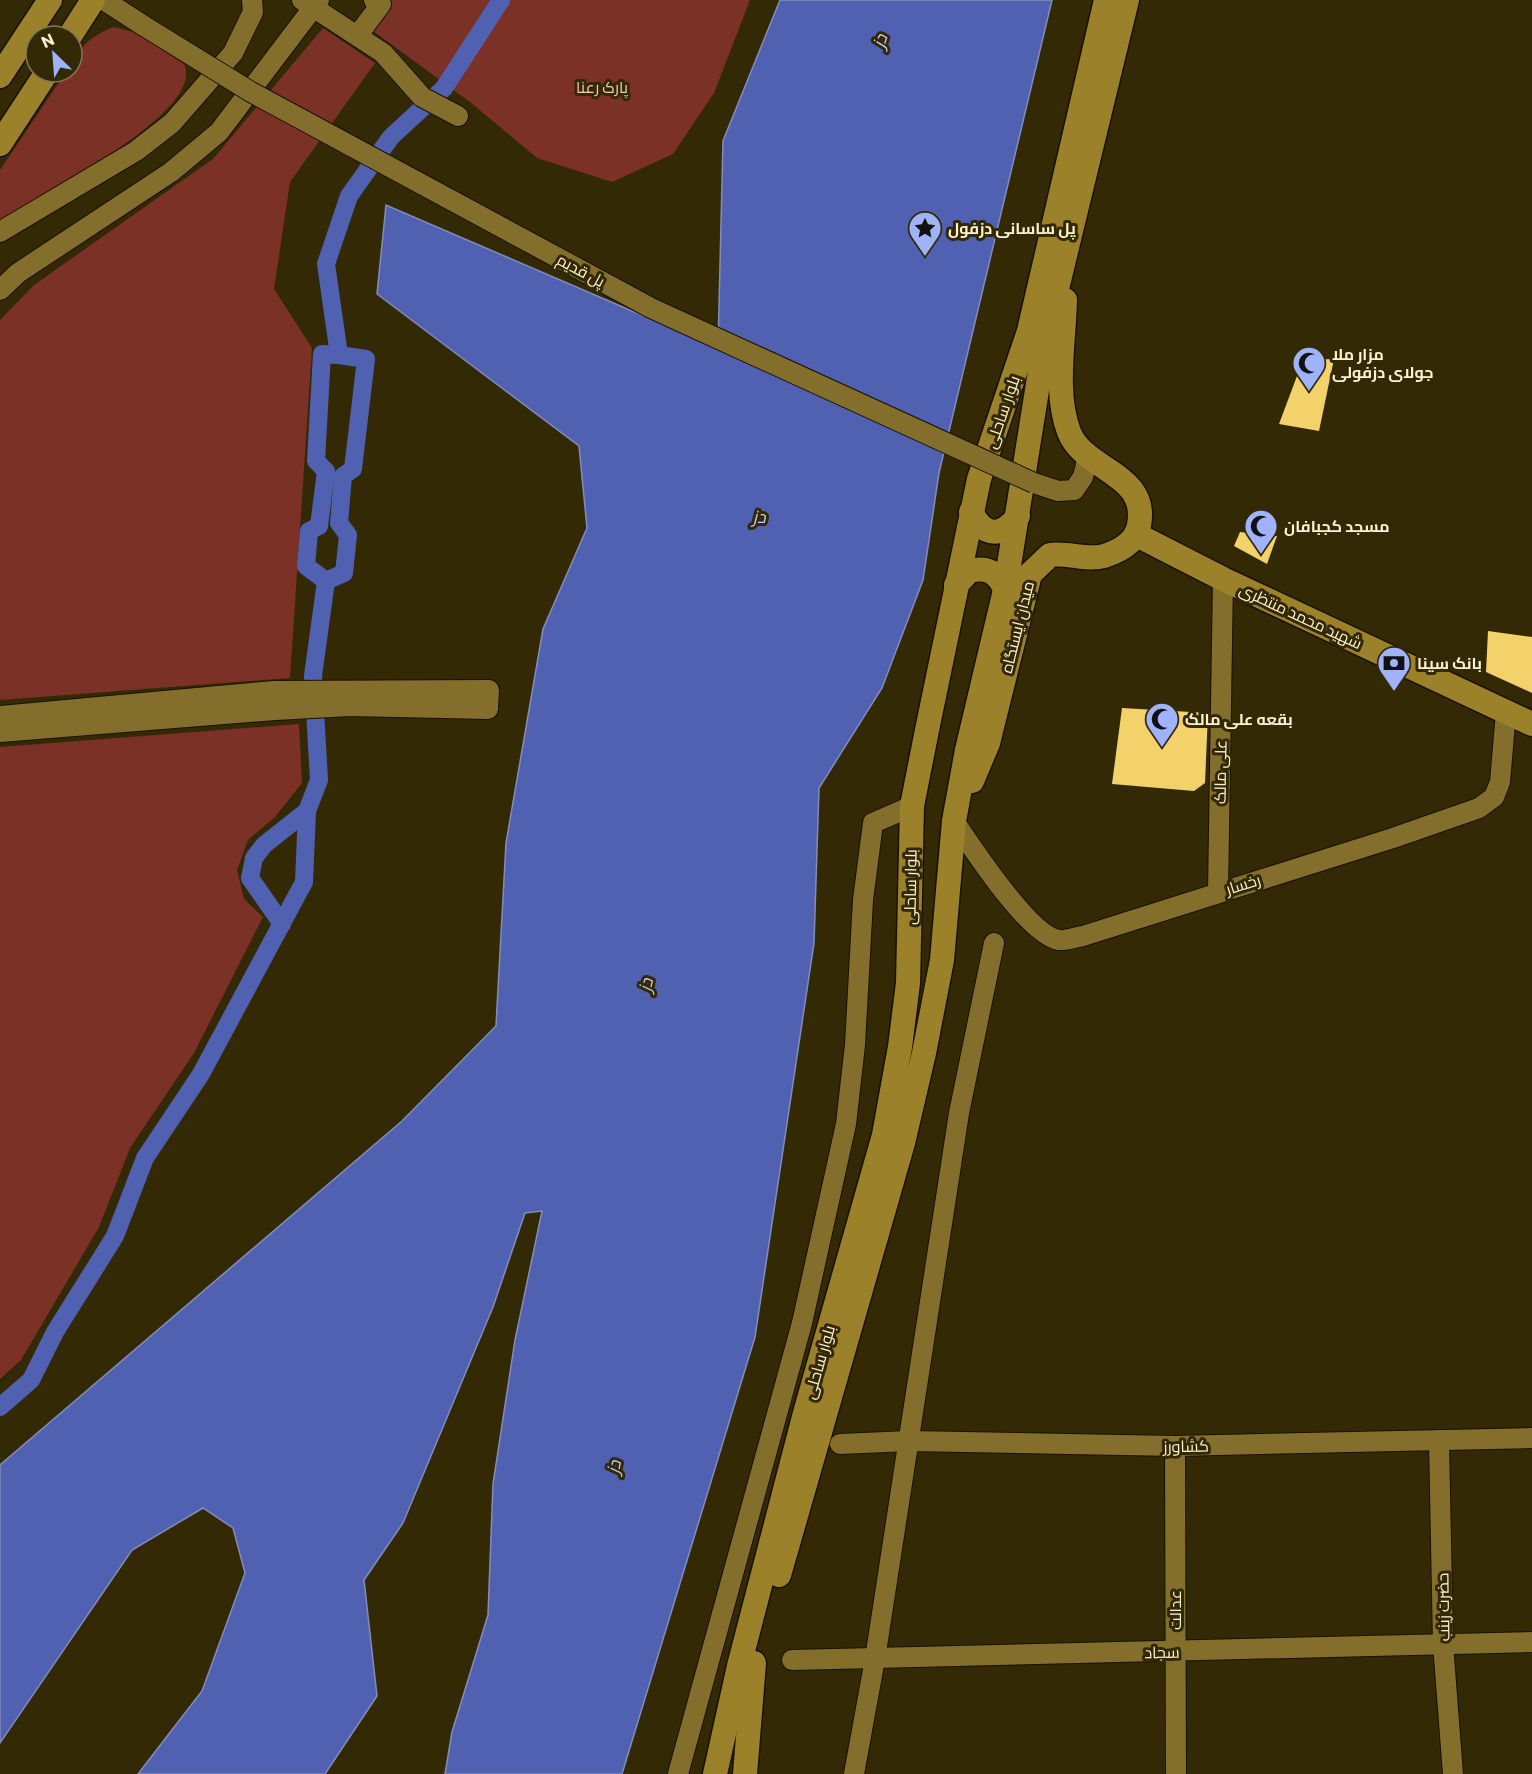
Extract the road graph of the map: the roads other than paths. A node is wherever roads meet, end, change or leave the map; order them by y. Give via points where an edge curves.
1 (50, 0) edge
2 (93, 0) edge
3 (104, 0) edge
4 (252, 0) edge
5 (1106, 0) edge
6 (1127, 0) edge
7 (380, 1) edge
8 (311, 3) edge
9 (78, 24) edge
10 (358, 35) junction
11 (0, 76) edge
12 (39, 84) edge
13 (458, 116) dead end
14 (0, 144) edge
15 (0, 232) edge
16 (1067, 251) junction
17 (0, 290) edge
18 (1088, 456) junction
19 (971, 512) junction
20 (1017, 516) junction
21 (1137, 535) junction
22 (1223, 579) junction
23 (956, 585) junction
24 (1005, 590) junction
25 (1506, 712) junction
26 (0, 716) edge
27 (1532, 724) edge
28 (0, 732) edge
29 (912, 806) junction
30 (954, 821) junction
31 (1218, 892) junction
32 (994, 943) dead end
33 (908, 958) junction
34 (942, 960) junction
35 (1532, 1438) edge
36 (1439, 1440) junction
37 (909, 1441) junction
38 (840, 1444) dead end
39 (1175, 1446) junction
40 (1532, 1642) edge
41 (1443, 1644) junction
42 (1176, 1652) junction
43 (875, 1659) junction
44 (792, 1660) dead end
45 (678, 1774) edge
46 (715, 1774) edge
47 (745, 1774) edge
48 (854, 1774) edge
49 (1176, 1774) edge
50 (1453, 1774) edge

1 - 11 main road
2 - 9 main road
3 - 18 street, پل قدیم, bridge via 251,92 651,308 1034,483 1058,491 1074,490 1083,477
4 - 15 street via 253,12 233,53 172,123 136,151
5 - 19 main road, بلوار ساحلی via 1029,331
6 - 16 main road, بلوار ساحلی
7 - 10 street
8 - 10 street
8 - 17 street via 219,132 171,172 18,273
10 - 13 street via 383,53 422,97
12 - 14 main road
16 - 18 main road via 1062,409 1070,434
16 - 20 main road, بلوار ساحلی via 1047,334
18 - 21 main road via 1125,481 1138,500 1141,517
19 - 20 main road via 978,526 993,532 1008,529
19 - 23 main road, بلوار ساحلی
20 - 24 main road, بلوار ساحلی
21 - 22 main road, شهید محمد منتظری
21 - 30 main road, میدان ایستگاه via 1122,549 1102,557 1050,555 1030,574 988,743
22 - 25 main road, شهید محمد منتظری
22 - 31 street, علی مالک
23 - 24 main road via 969,571 988,570 996,574
23 - 29 main road, بلوار ساحلی
24 - 30 main road, بلوار ساحلی
25 - 27 main road, شهید محمد منتظری
25 - 31 street, رخسار via 1500,782 1494,797 1479,808
26 - 28 street via 274,691 412,699
29 - 33 main road, بلوار ساحلی
29 - 45 street via 873,823 863,900 846,1125 802,1323
30 - 31 street, رخسار via 1017,907 1041,932 1059,940 1083,936
30 - 34 main road, بلوار ساحلی
32 - 37 street via 959,1113
33 - 34 main road via 925,969
33 - 46 main road, بلوار ساحلی via 900,1047 884,1135 805,1413
34 - 47 main road, بلوار ساحلی via 903,1143 752,1671
35 - 36 street, کشاورز
36 - 39 street, کشاورز
36 - 41 street, حضرت زینب
37 - 38 street, کشاورز
37 - 39 street, کشاورز
37 - 43 street
39 - 42 street, عدالت
40 - 41 street, سجاد
41 - 42 street, سجاد
41 - 50 street, حضرت زینب
42 - 43 street, سجاد
42 - 49 street, عدالت
43 - 44 street, سجاد
43 - 48 street

